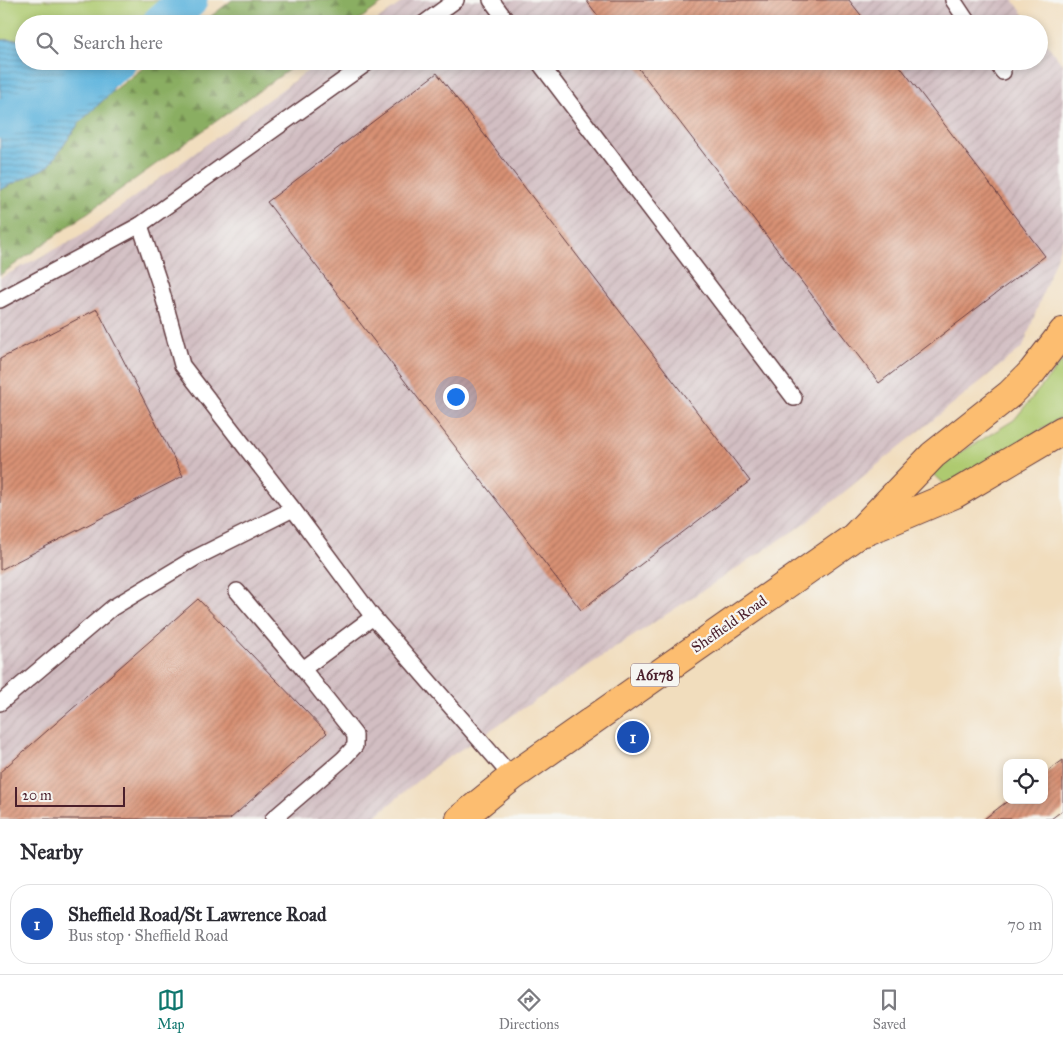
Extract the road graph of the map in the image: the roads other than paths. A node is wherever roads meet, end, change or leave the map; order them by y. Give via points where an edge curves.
1 (456, 0) edge
2 (491, 0) edge
3 (953, 0) edge
4 (435, 15) edge
5 (502, 15) edge
6 (963, 15) edge
7 (357, 70) edge
8 (545, 70) edge
9 (140, 225) junction
10 (0, 300) edge
11 (1063, 332) edge
12 (794, 398) dead end
13 (1063, 430) edge
14 (293, 509) junction
15 (854, 537) junction
16 (237, 591) dead end
17 (373, 616) junction
18 (303, 669) junction
19 (0, 703) edge
20 (512, 777) junction
21 (273, 819) edge
22 (460, 819) edge

1 - 4 lane
2 - 5 lane
3 - 6 lane
7 - 9 lane
8 - 12 lane
9 - 10 lane
9 - 14 lane via 182,365
11 - 15 main road, Sheffield Road / A6178 via 1010,394 933,456
13 - 15 main road, Sheffield Road / A6178 via 955,494
14 - 17 lane
14 - 19 lane via 195,558 112,608
15 - 20 main road, Sheffield Road / A6178
16 - 18 lane
17 - 18 lane
17 - 20 lane
18 - 21 lane via 355,735 356,746
20 - 22 main road, Sheffield Road / A6178

